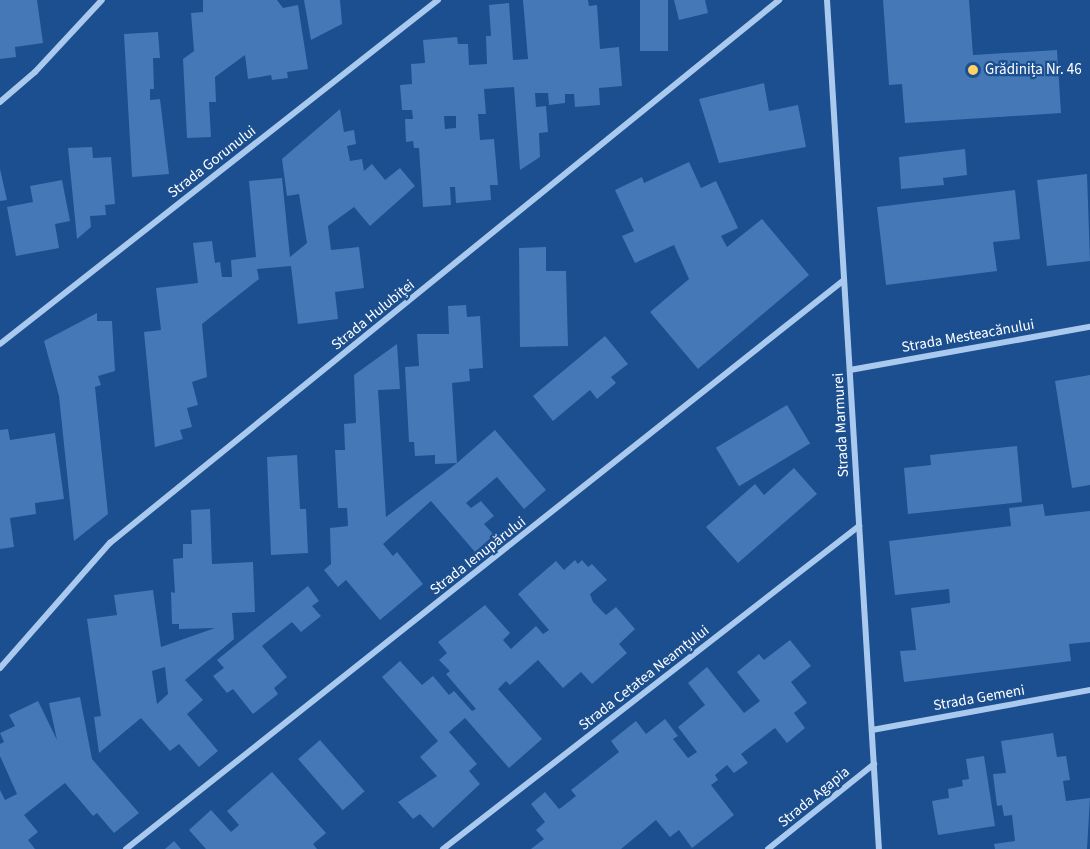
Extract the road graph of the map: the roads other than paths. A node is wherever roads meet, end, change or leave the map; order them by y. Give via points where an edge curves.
1 (102, 0) edge
2 (438, 0) edge
3 (779, 0) edge
4 (827, 0) edge
5 (0, 102) edge
6 (844, 280) junction
7 (1090, 327) edge
8 (0, 344) edge
9 (850, 370) junction
10 (860, 526) junction
11 (0, 668) edge
12 (1090, 690) edge
13 (872, 730) junction
14 (874, 764) junction
15 (126, 849) edge
16 (443, 849) edge
17 (768, 849) edge
18 (879, 849) edge

1 - 5 street via 35,72
2 - 8 street, Strada Gorunului
3 - 11 street, Strada Hulubiței via 110,543
4 - 6 street, Strada Marmurei
6 - 9 street, Strada Marmurei
6 - 15 street, Strada Ienupărului
7 - 9 street, Strada Mesteacănului
9 - 10 street, Strada Marmurei
10 - 13 street, Strada Marmurei
10 - 16 street, Strada Cetatea Neamțului
12 - 13 street, Strada Gemeni
13 - 14 street, Strada Marmurei
14 - 17 street, Strada Agapia
14 - 18 street, Strada Marmurei

